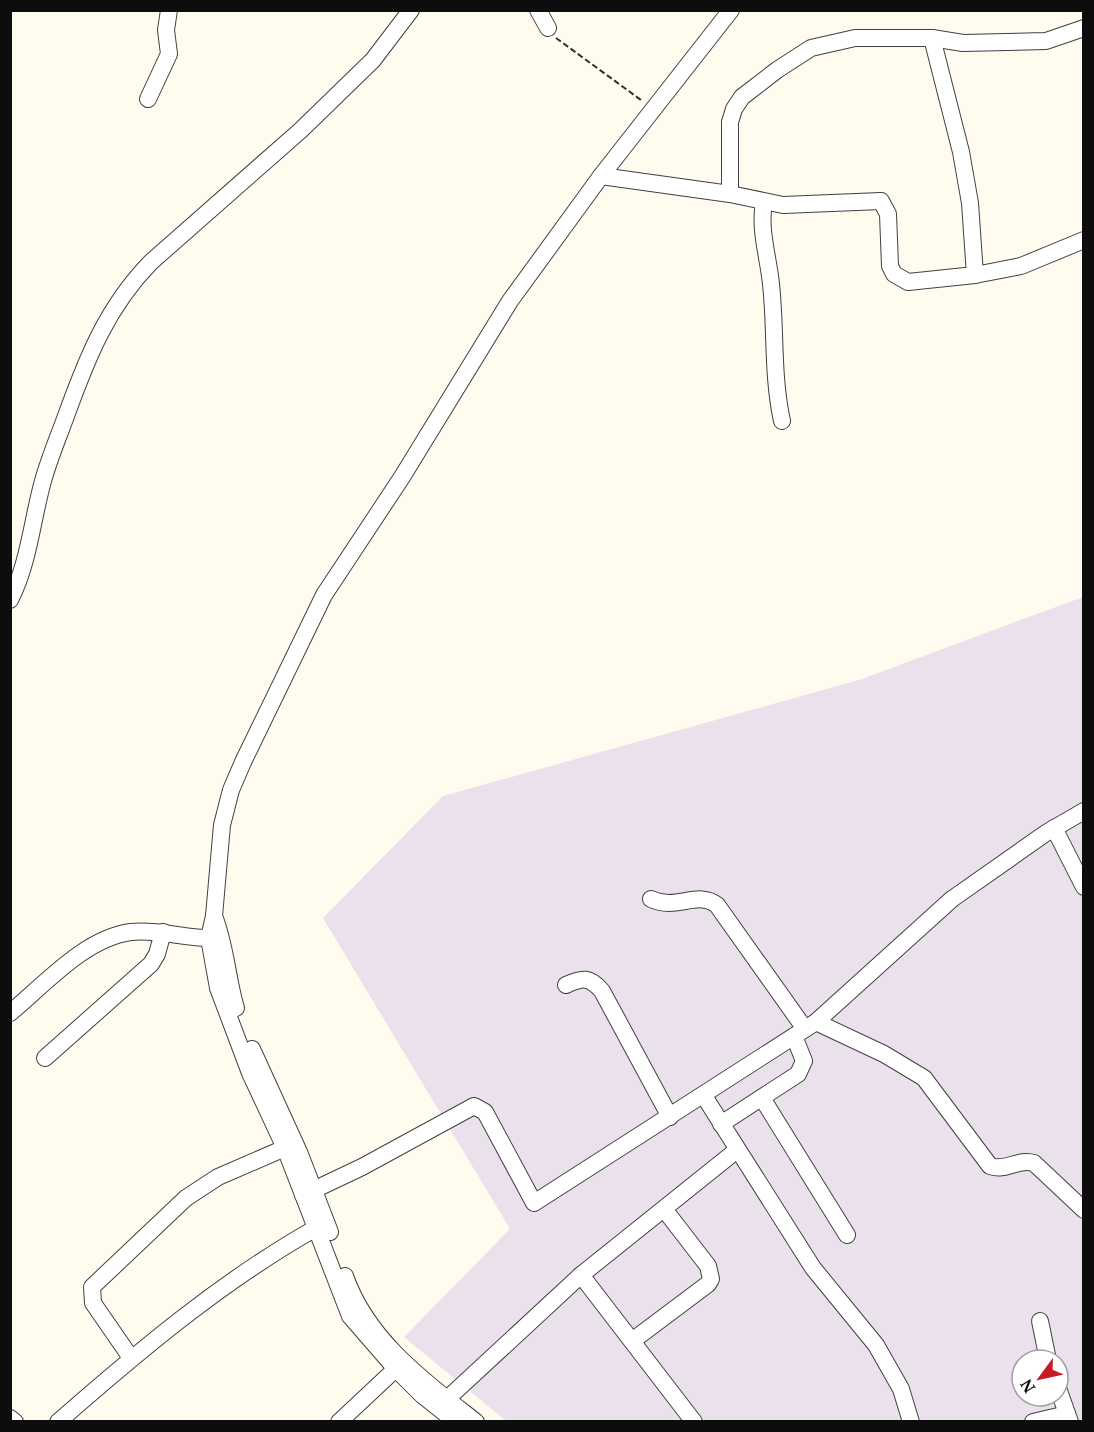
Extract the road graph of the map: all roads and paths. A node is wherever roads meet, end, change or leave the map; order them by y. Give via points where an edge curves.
1 (169, 10) edge
2 (411, 10) edge
3 (538, 10) edge
4 (731, 10) edge
5 (548, 28) joint
6 (1083, 28) edge
7 (932, 38) junction
8 (148, 99) dead end
9 (653, 109) junction
10 (601, 176) junction
11 (730, 194) junction
12 (764, 202) junction
13 (1083, 240) edge
14 (975, 275) junction
15 (782, 422) dead end
16 (10, 600) edge
17 (1083, 812) edge
18 (1054, 828) junction
19 (1083, 887) edge
20 (651, 900) dead end
21 (163, 932) junction
22 (215, 938) junction
23 (566, 985) dead end
24 (10, 1013) edge
25 (805, 1029) junction
26 (45, 1058) dead end
27 (704, 1096) junction
28 (762, 1098) junction
29 (670, 1117) junction
30 (722, 1124) junction
31 (285, 1148) junction
32 (737, 1150) junction
33 (309, 1192) junction
34 (664, 1209) junction
35 (1083, 1210) edge
36 (316, 1228) junction
37 (847, 1235) dead end
38 (581, 1275) junction
39 (1040, 1321) dead end
40 (632, 1341) junction
41 (1046, 1348) edge
42 (131, 1358) junction
43 (399, 1365) junction
44 (447, 1399) junction
45 (10, 1418) edge
46 (1068, 1418) edge
47 (15, 1422) edge
48 (58, 1422) edge
49 (339, 1422) edge
50 (456, 1422) edge
51 (476, 1422) edge
52 (694, 1422) edge
53 (911, 1422) edge
54 (1033, 1422) edge

1 - 8 street via 169,54
2 - 16 street via 374,60 128,285 94,340 43,480 19,582
3 - 5 street
4 - 9 street
5 - 9 path via 562,45
6 - 7 street via 1046,41 963,44
7 - 11 street via 855,38 811,48 742,97 730,122
7 - 14 street via 961,152 970,203
9 - 10 street
10 - 11 street
10 - 22 street via 510,301 307,627 231,790 222,825
11 - 12 street
12 - 14 street via 802,206 881,201 888,214 890,266 900,278 908,282
12 - 15 street via 762,234 771,284 774,373
13 - 14 street via 1022,266
17 - 18 street
18 - 19 street
18 - 25 street via 952,899
20 - 25 street via 673,905 701,898 717,905
21 - 22 street
21 - 24 street via 132,932 99,943
21 - 26 street via 152,964
22 - 31 street via 218,988 250,1073
22 - 33 street via 239,1018
23 - 29 street via 585,978 593,980 602,991
25 - 27 street
25 - 28 street via 804,1061 798,1074
25 - 35 street via 884,1054 924,1078 990,1166 1003,1168 1034,1162
27 - 29 street
27 - 30 street
28 - 30 street
28 - 37 street
29 - 33 street via 534,1203 485,1112 474,1107
30 - 32 street
31 - 33 street
31 - 42 street via 218,1177 186,1198 92,1287 93,1303
32 - 34 street
32 - 53 street via 813,1268 876,1345 901,1389
33 - 36 street
33 - 43 street via 357,1302
34 - 38 street
34 - 40 street via 708,1266 711,1279
36 - 42 street via 238,1276
36 - 43 street via 350,1316
38 - 40 street
38 - 44 street
39 - 41 street
40 - 52 street
42 - 48 street
43 - 44 street
43 - 49 street
43 - 50 street via 422,1395
44 - 51 street
45 - 47 street
46 - 54 street

